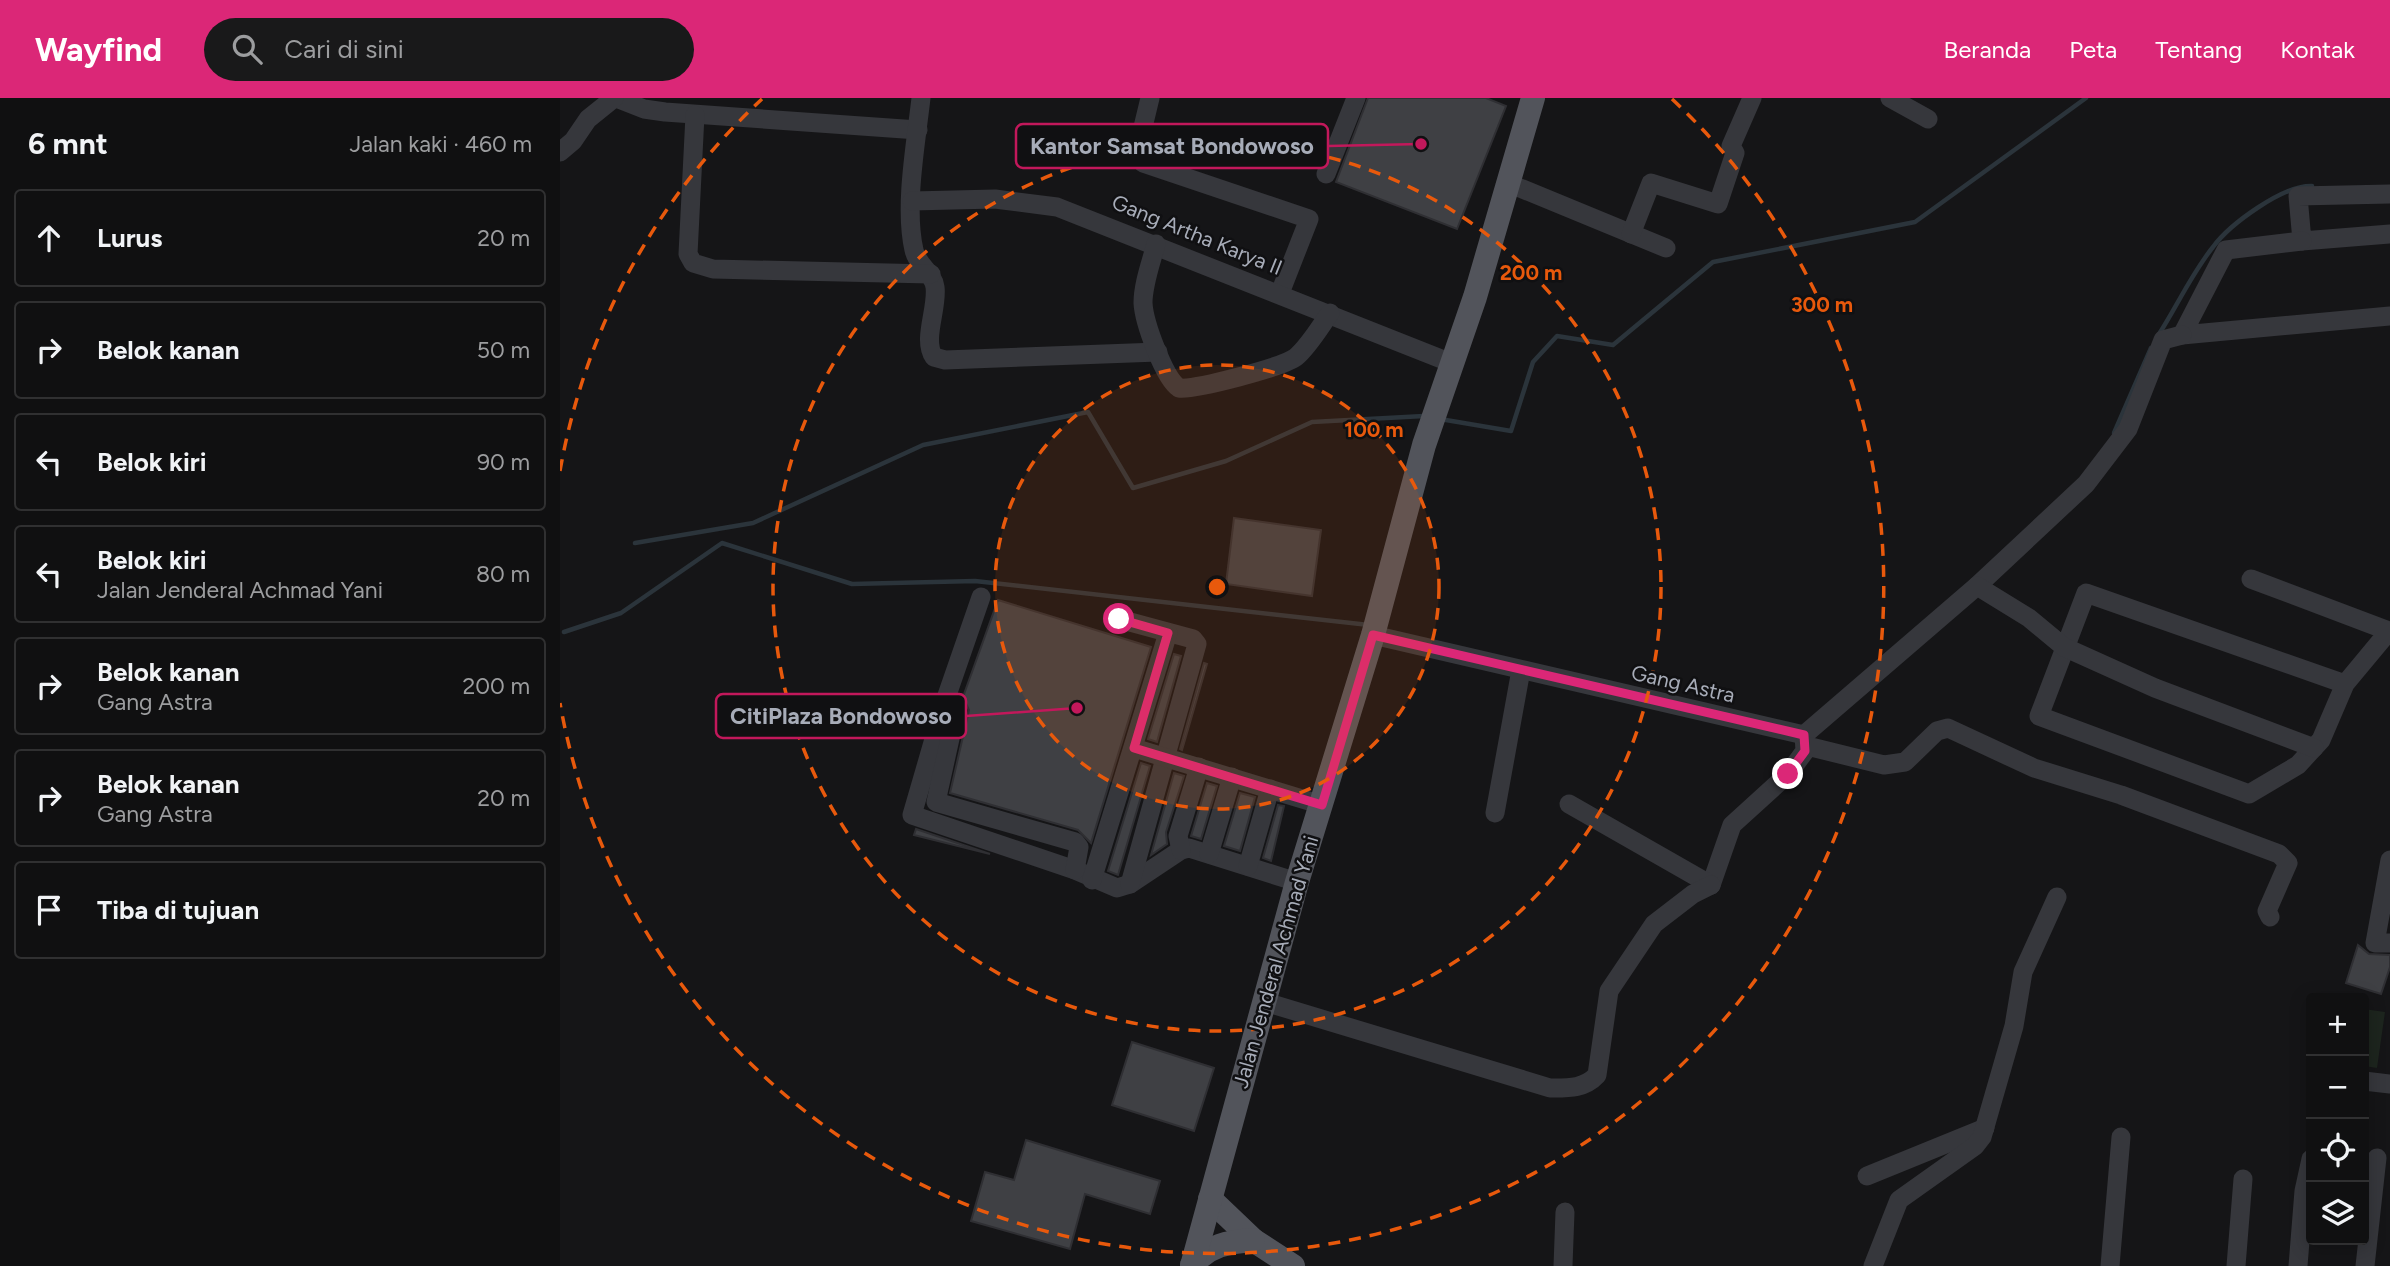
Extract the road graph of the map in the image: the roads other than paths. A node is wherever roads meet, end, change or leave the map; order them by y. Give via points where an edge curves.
1 (615, 98) edge
2 (921, 98) edge
3 (1150, 98) edge
4 (1356, 98) edge
5 (1533, 98) edge
6 (1752, 98) edge
7 (1890, 98) edge
8 (695, 115) junction
9 (1928, 119) dead end
10 (918, 130) junction
11 (560, 152) edge
12 (1326, 174) dead end
13 (1508, 183) junction
14 (2390, 194) edge
15 (912, 201) junction
16 (1632, 234) junction
17 (2390, 234) edge
18 (2302, 241) junction
19 (1156, 244) junction
20 (1666, 248) dead end
21 (931, 275) junction
22 (1280, 293) junction
23 (1330, 313) junction
24 (2390, 316) edge
25 (2182, 335) junction
26 (1158, 352) junction
27 (1454, 364) junction
28 (2250, 579) dead end
29 (1977, 586) junction
30 (981, 597) dead end
31 (1119, 619) dead end
32 (1375, 625) junction
33 (1168, 633) junction
34 (2064, 647) junction
35 (1521, 670) junction
36 (2345, 684) junction
37 (945, 701) junction
38 (1805, 740) junction
39 (1134, 748) junction
40 (2314, 748) junction
41 (1164, 756) junction
42 (1199, 767) junction
43 (1232, 777) junction
44 (1270, 789) junction
45 (936, 802) junction
46 (1569, 804) dead end
47 (1322, 805) junction
48 (1494, 813) dead end
49 (930, 822) junction
50 (1181, 850) junction
51 (1209, 854) junction
52 (2390, 860) edge
53 (1248, 866) junction
54 (1083, 875) junction
55 (1297, 882) junction
56 (1130, 884) junction
57 (1711, 885) junction
58 (2057, 897) dead end
59 (2270, 917) dead end
60 (2390, 943) edge
61 (1265, 1002) junction
62 (2369, 1082) edge
63 (2390, 1084) edge
64 (1985, 1128) junction
65 (2121, 1137) dead end
66 (2377, 1158) edge
67 (1867, 1176) dead end
68 (2243, 1179) dead end
69 (2306, 1182) edge
70 (1210, 1199) junction
71 (1565, 1212) dead end
72 (1253, 1240) junction
73 (1192, 1265) edge
74 (1291, 1266) edge
75 (1563, 1266) edge
76 (1873, 1266) edge
77 (2110, 1266) edge
78 (2236, 1266) edge
79 (2298, 1266) edge
80 (2365, 1266) edge

1 - 8 street via 645,109
1 - 11 street via 596,111
2 - 10 street
3 - 22 street via 1137,152 1143,163 1309,219
4 - 12 street
5 - 13 main road, Jalan Jenderal Achmad Yani
6 - 16 street via 1731,146 1735,153 1718,204 1651,183
7 - 9 street
8 - 10 street
8 - 21 street via 688,254 693,263 713,269
10 - 15 street
13 - 16 street
13 - 27 main road, Jalan Jenderal Achmad Yani
14 - 18 street via 2298,196
15 - 19 street, Gang Artha Karya II via 995,199 1057,207
15 - 21 street via 913,247
16 - 20 street
17 - 18 street
18 - 25 street via 2226,250
19 - 22 street, Gang Artha Karya II
19 - 26 street via 1143,302
21 - 26 street via 936,299 930,350 937,359
22 - 23 street, Gang Artha Karya II
23 - 26 street via 1296,356 1198,387 1173,384
23 - 27 street, Gang Artha Karya II
24 - 25 street
25 - 29 street via 2163,340 2128,429 2086,484
27 - 32 main road, Jalan Jenderal Achmad Yani via 1424,444
28 - 36 street via 2389,631
29 - 34 street via 2029,618
29 - 38 street
30 - 37 street
31 - 33 street
32 - 35 street, Gang Astra
32 - 47 main road, Jalan Jenderal Achmad Yani
33 - 39 street
33 - 41 street via 1197,644
34 - 36 street via 2086,593
34 - 40 street via 2155,688
34 - 40 street via 2039,716 2249,794 2298,765
35 - 38 street, Gang Astra
35 - 48 street
36 - 40 street
37 - 45 street via 957,707
37 - 49 street via 911,809 915,817
38 - 57 street via 1788,774 1732,825
38 - 59 street, Gang Astra via 1896,765 1937,731 1952,729 2034,768 2279,854 2288,863 2267,911
39 - 41 street
39 - 54 street
41 - 42 street
41 - 56 street
42 - 43 street
42 - 50 street via 1178,836
43 - 44 street
43 - 51 street
44 - 47 street
44 - 53 street
45 - 49 street
45 - 54 street via 1075,842
46 - 57 street
47 - 55 main road, Jalan Jenderal Achmad Yani
49 - 54 street
50 - 51 street
50 - 56 street
51 - 53 street
52 - 60 street via 2375,943
53 - 55 street
54 - 56 street via 1117,888
55 - 61 main road, Jalan Jenderal Achmad Yani
57 - 61 street via 1670,910 1641,942 1609,992 1597,1075 1575,1087 1550,1088
58 - 64 street via 2024,972
61 - 70 main road, Jalan Jenderal Achmad Yani
62 - 63 street
64 - 67 street
64 - 76 street via 1975,1146 1899,1200
65 - 77 street
66 - 80 street
68 - 78 street
69 - 79 street
70 - 72 main road
70 - 73 main road, Jalan Jenderal Achmad Yani
71 - 75 street
72 - 73 main road via 1214,1247
72 - 74 main road

